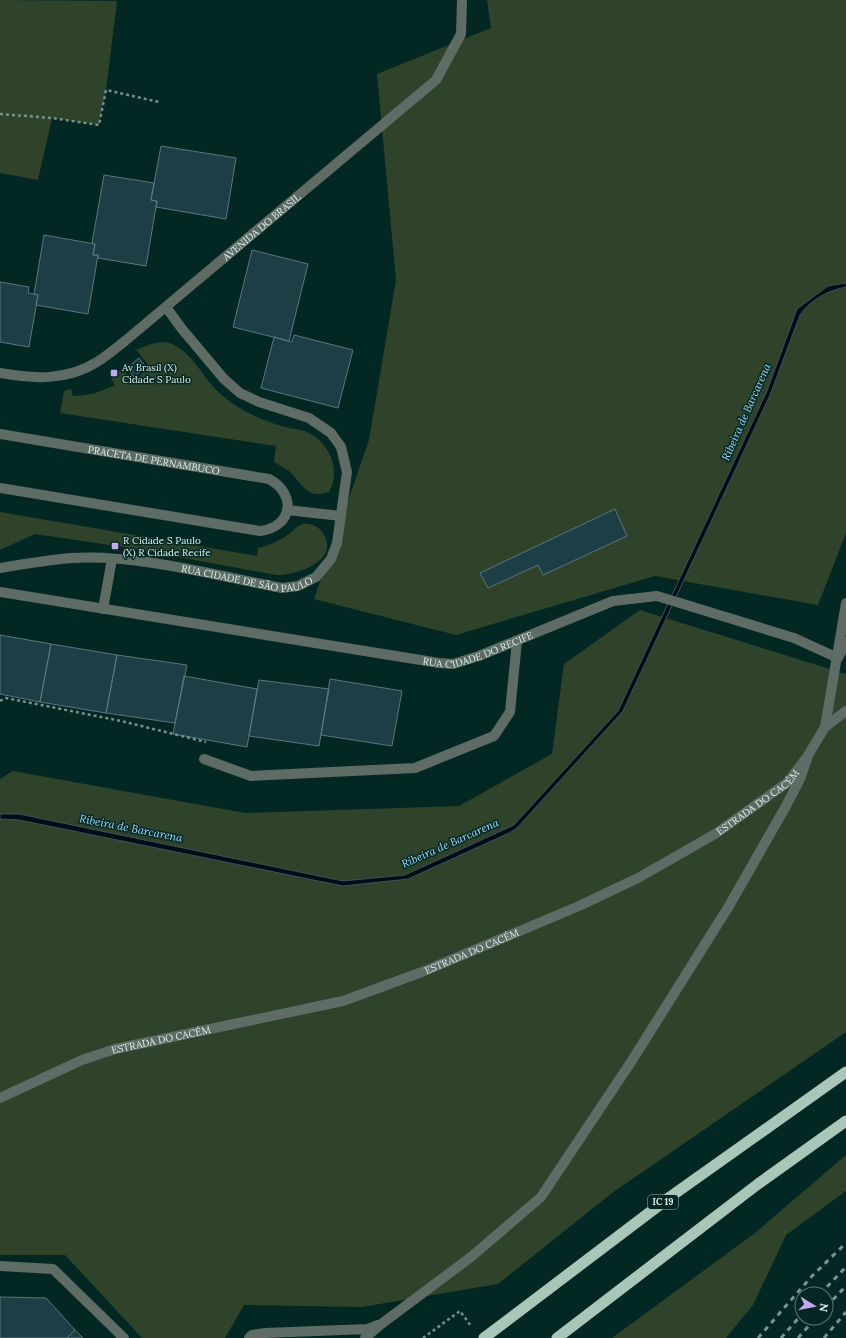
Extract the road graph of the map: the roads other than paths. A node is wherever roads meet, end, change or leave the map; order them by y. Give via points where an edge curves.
1 (462, 0) edge
2 (166, 307) junction
3 (0, 373) edge
4 (0, 434) edge
5 (0, 488) edge
6 (288, 510) junction
7 (341, 516) junction
8 (112, 559) junction
9 (0, 568) edge
10 (0, 592) edge
11 (846, 603) edge
12 (103, 609) junction
13 (517, 641) junction
14 (846, 642) edge
15 (838, 658) junction
16 (846, 711) edge
17 (825, 726) junction
18 (807, 757) junction
19 (204, 759) dead end
20 (846, 1072) edge
21 (0, 1098) edge
22 (846, 1121) edge
23 (0, 1266) edge
24 (380, 1324) junction
25 (124, 1338) edge
26 (249, 1338) edge
27 (365, 1338) edge
28 (484, 1338) edge
29 (557, 1338) edge

1 - 2 street, AVENIDA DO BRASIL via 461,34 436,80
2 - 3 street, AVENIDA DO BRASIL via 120,345 86,368 43,378
2 - 7 street, RUA CIDADE DE SÃO PAULO via 224,379 240,393 309,418 331,433 341,447 347,472
4 - 6 street, PRACETA DE PERNAMBUCO via 269,479 283,490 288,499
5 - 6 street via 260,531 275,527 283,520
6 - 7 street
7 - 8 street, RUA CIDADE DE SÃO PAULO via 337,543 331,559 316,577 298,586 282,588 165,566
8 - 9 street, RUA CIDADE DE SÃO PAULO via 73,558
8 - 12 street
10 - 12 street, RUA CIDADE DO RECIFE
11 - 15 street
12 - 13 street, RUA CIDADE DO RECIFE via 439,663 464,662
13 - 15 street, RUA CIDADE DO RECIFE via 613,601 657,596 794,638
13 - 19 street via 510,712 494,736 415,768 251,776
14 - 15 street
15 - 17 street, ESTRADA DO CACÉM
16 - 17 street
17 - 18 street, ESTRADA DO CACÉM
18 - 21 street, ESTRADA DO CACÉM via 788,782 715,834 638,878 579,906 429,969 343,1001 115,1049 82,1060
18 - 24 street via 800,779 730,906 541,1197 471,1257
20 - 28 highway, IC 19 via 670,1197
22 - 29 highway via 758,1184
23 - 25 street via 53,1269
24 - 26 street via 368,1329 265,1333
24 - 27 street

